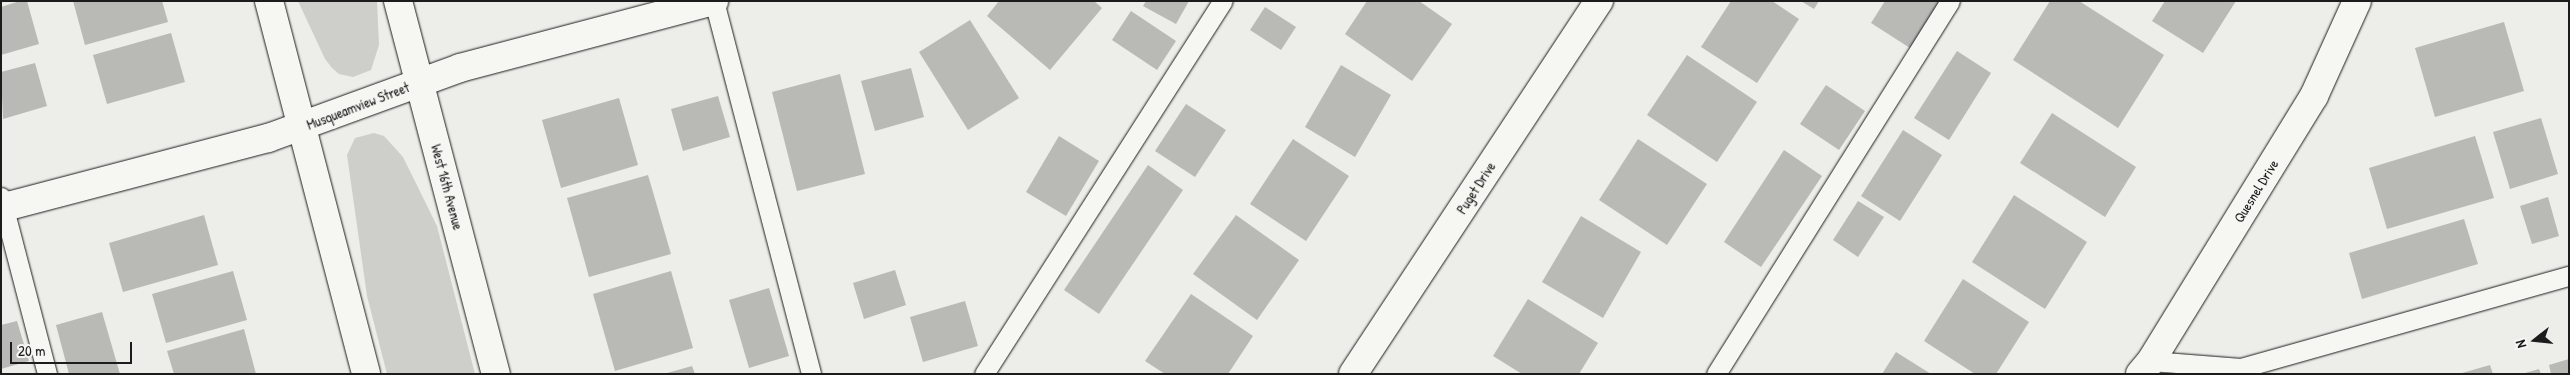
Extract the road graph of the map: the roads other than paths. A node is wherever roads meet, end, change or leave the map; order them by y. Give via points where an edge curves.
1 (269, 1) edge
2 (398, 1) edge
3 (714, 1) edge
4 (1223, 1) edge
5 (1599, 1) edge
6 (1950, 1) edge
7 (2357, 1) edge
8 (420, 82) junction
9 (302, 127) junction
10 (2, 204) edge
11 (2569, 276) edge
12 (2146, 367) edge
13 (47, 374) edge
14 (366, 374) edge
15 (496, 374) edge
16 (811, 374) edge
17 (984, 374) edge
18 (1353, 374) edge
19 (1716, 374) edge

1 - 9 street
2 - 8 street, West 16th Avenue
3 - 8 street, Musqueamview Street
3 - 16 lane
4 - 17 lane
5 - 18 street, Puget Drive
6 - 19 lane
7 - 12 street, Quesnel Drive via 2314,96
8 - 9 street, Musqueamview Street
8 - 15 street, West 16th Avenue
9 - 10 street, Musqueamview Street
9 - 14 street
10 - 13 lane
11 - 12 lane via 2242,368

